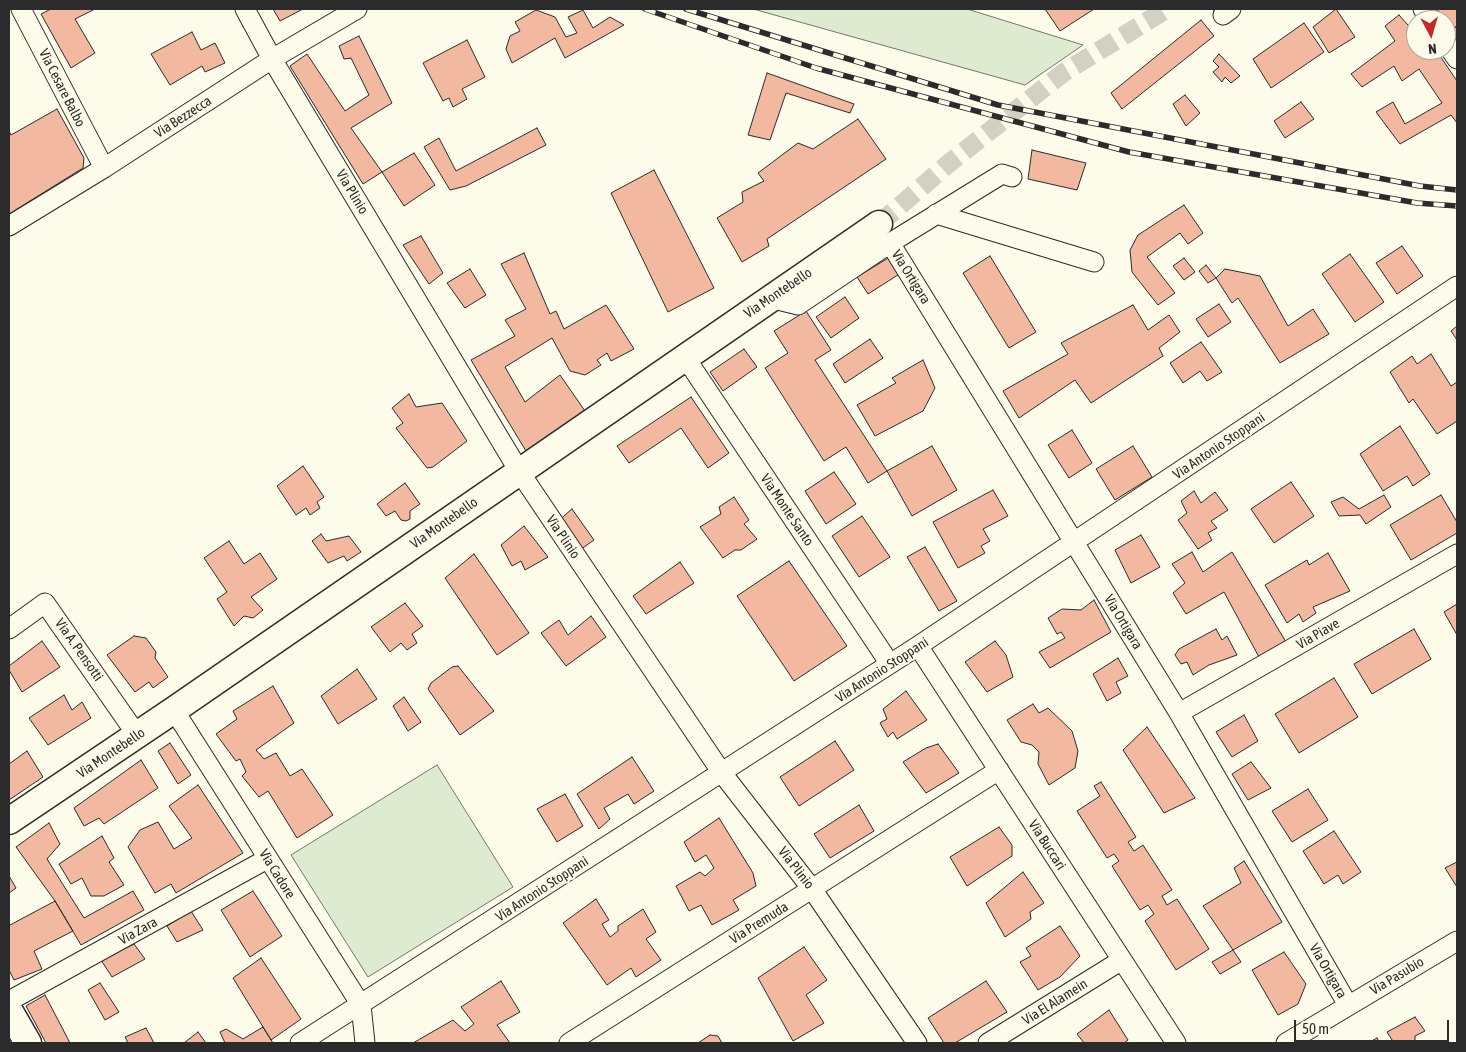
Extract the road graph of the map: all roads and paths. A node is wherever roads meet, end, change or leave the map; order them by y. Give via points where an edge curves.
1 (21, 9) edge
2 (245, 9) edge
3 (357, 9) edge
4 (272, 59) junction
5 (104, 168) junction
6 (1012, 177) dead end
7 (936, 214) junction
8 (9, 226) edge
9 (884, 234) junction
10 (1094, 262) dead end
11 (1457, 286) edge
12 (778, 300) dead end
13 (685, 357) junction
14 (519, 471) junction
15 (1075, 543) junction
16 (1457, 554) edge
17 (9, 629) edge
18 (918, 646) junction
19 (890, 664) junction
20 (174, 710) junction
21 (1179, 714) junction
22 (137, 735) junction
23 (999, 770) junction
24 (722, 773) junction
25 (9, 821) edge
26 (267, 859) junction
27 (812, 889) junction
28 (1457, 941) edge
29 (1122, 960) junction
30 (9, 1001) edge
31 (361, 1005) junction
32 (1348, 1005) junction
33 (9, 1010) edge
34 (28, 1043) edge
35 (300, 1043) edge
36 (365, 1043) edge
37 (569, 1043) edge
38 (917, 1043) edge
39 (988, 1043) edge
40 (1176, 1043) edge
41 (1286, 1043) edge

1 - 5 street, Via Cesare Balbo
2 - 4 street, Via Plinio
3 - 4 street, Via Bezzecca
4 - 5 street, Via Bezzecca
4 - 14 street, Via Plinio
5 - 8 street, Via Bezzecca
6 - 7 street via 1002,174
7 - 9 street
7 - 10 street
9 - 12 street, Via Montebello via 798,305
9 - 13 street, Via Montebello
9 - 15 street, Via Ortigara
11 - 15 street, Via Antonio Stoppani
13 - 14 street, Via Montebello
13 - 19 street, Via Monte Santo
14 - 20 street, Via Montebello
14 - 24 street, Via Plinio
15 - 18 street, Via Antonio Stoppani
15 - 21 street, Via Ortigara
16 - 21 street, Via Piave
17 - 22 street, Via A. Pensotti via 45,603
18 - 19 street, Via Antonio Stoppani
18 - 23 street, Via Buccari
19 - 24 street, Via Antonio Stoppani
20 - 22 street, Via Montebello
20 - 26 street, Via Cadore
21 - 32 street, Via Ortigara
22 - 25 street, Via Montebello
23 - 27 street, Via Premuda
23 - 29 street, Via Buccari
24 - 27 street, Via Plinio
24 - 31 street, Via Antonio Stoppani
26 - 30 street, Via Zara
26 - 31 street, Via Cadore
27 - 37 street, Via Premuda
27 - 38 street, Via Plinio
28 - 32 street, Via Pasubio
29 - 39 street, Via El Alamein
29 - 40 street, Via Buccari
31 - 35 street, Via Antonio Stoppani
31 - 36 street, Via Cadore
32 - 41 street, Via Pasubio
33 - 34 street

